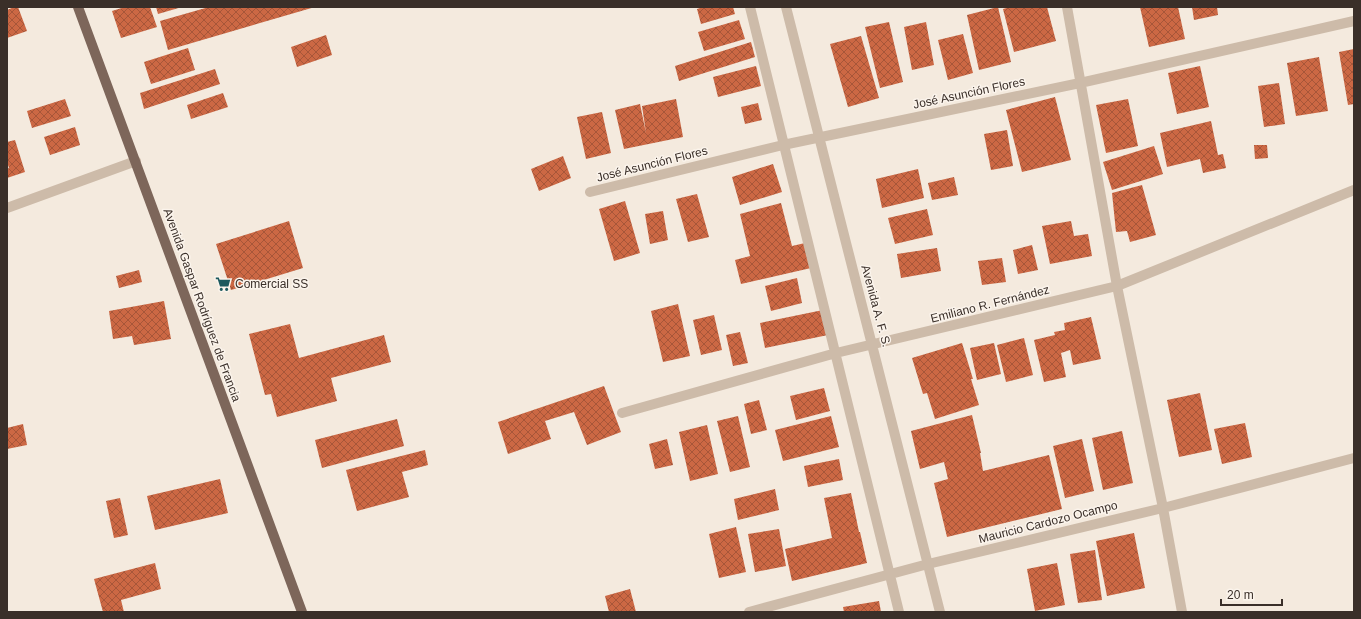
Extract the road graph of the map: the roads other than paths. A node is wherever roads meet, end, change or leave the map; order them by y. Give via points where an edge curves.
1 (78, 7) edge
2 (750, 7) edge
3 (786, 7) edge
4 (1067, 7) edge
5 (1354, 21) edge
6 (1080, 83) junction
7 (819, 138) junction
8 (783, 146) junction
9 (136, 161) junction
10 (1354, 190) edge
11 (590, 192) dead end
12 (7, 208) edge
13 (1117, 286) junction
14 (872, 345) junction
15 (836, 353) junction
16 (622, 413) dead end
17 (1354, 458) edge
18 (1163, 508) junction
19 (928, 564) junction
20 (890, 574) junction
21 (302, 612) edge
22 (749, 612) edge
23 (899, 612) edge
24 (940, 612) edge
25 (1182, 612) edge

1 - 9 main road, Avenida Gaspar Rodríguez de Francia
2 - 8 street
3 - 7 street, Avenida A. F. S.
4 - 6 street
5 - 6 street, José Asunción Flores
6 - 7 street, José Asunción Flores
6 - 13 street
7 - 8 street, José Asunción Flores
7 - 14 street, Avenida A. F. S.
8 - 11 street, José Asunción Flores
8 - 15 street
9 - 12 street
9 - 21 main road, Avenida Gaspar Rodríguez de Francia
10 - 13 street, Emiliano R. Fernández
13 - 14 street, Emiliano R. Fernández
13 - 18 street
14 - 15 street, Emiliano R. Fernández
14 - 19 street, Avenida A. F. S.
15 - 16 street, Emiliano R. Fernández
15 - 20 street
17 - 18 street, Mauricio Cardozo Ocampo
18 - 19 street, Mauricio Cardozo Ocampo
18 - 25 street
19 - 20 street, Mauricio Cardozo Ocampo
19 - 24 street, Avenida A. F. S.
20 - 22 street, Mauricio Cardozo Ocampo
20 - 23 street

